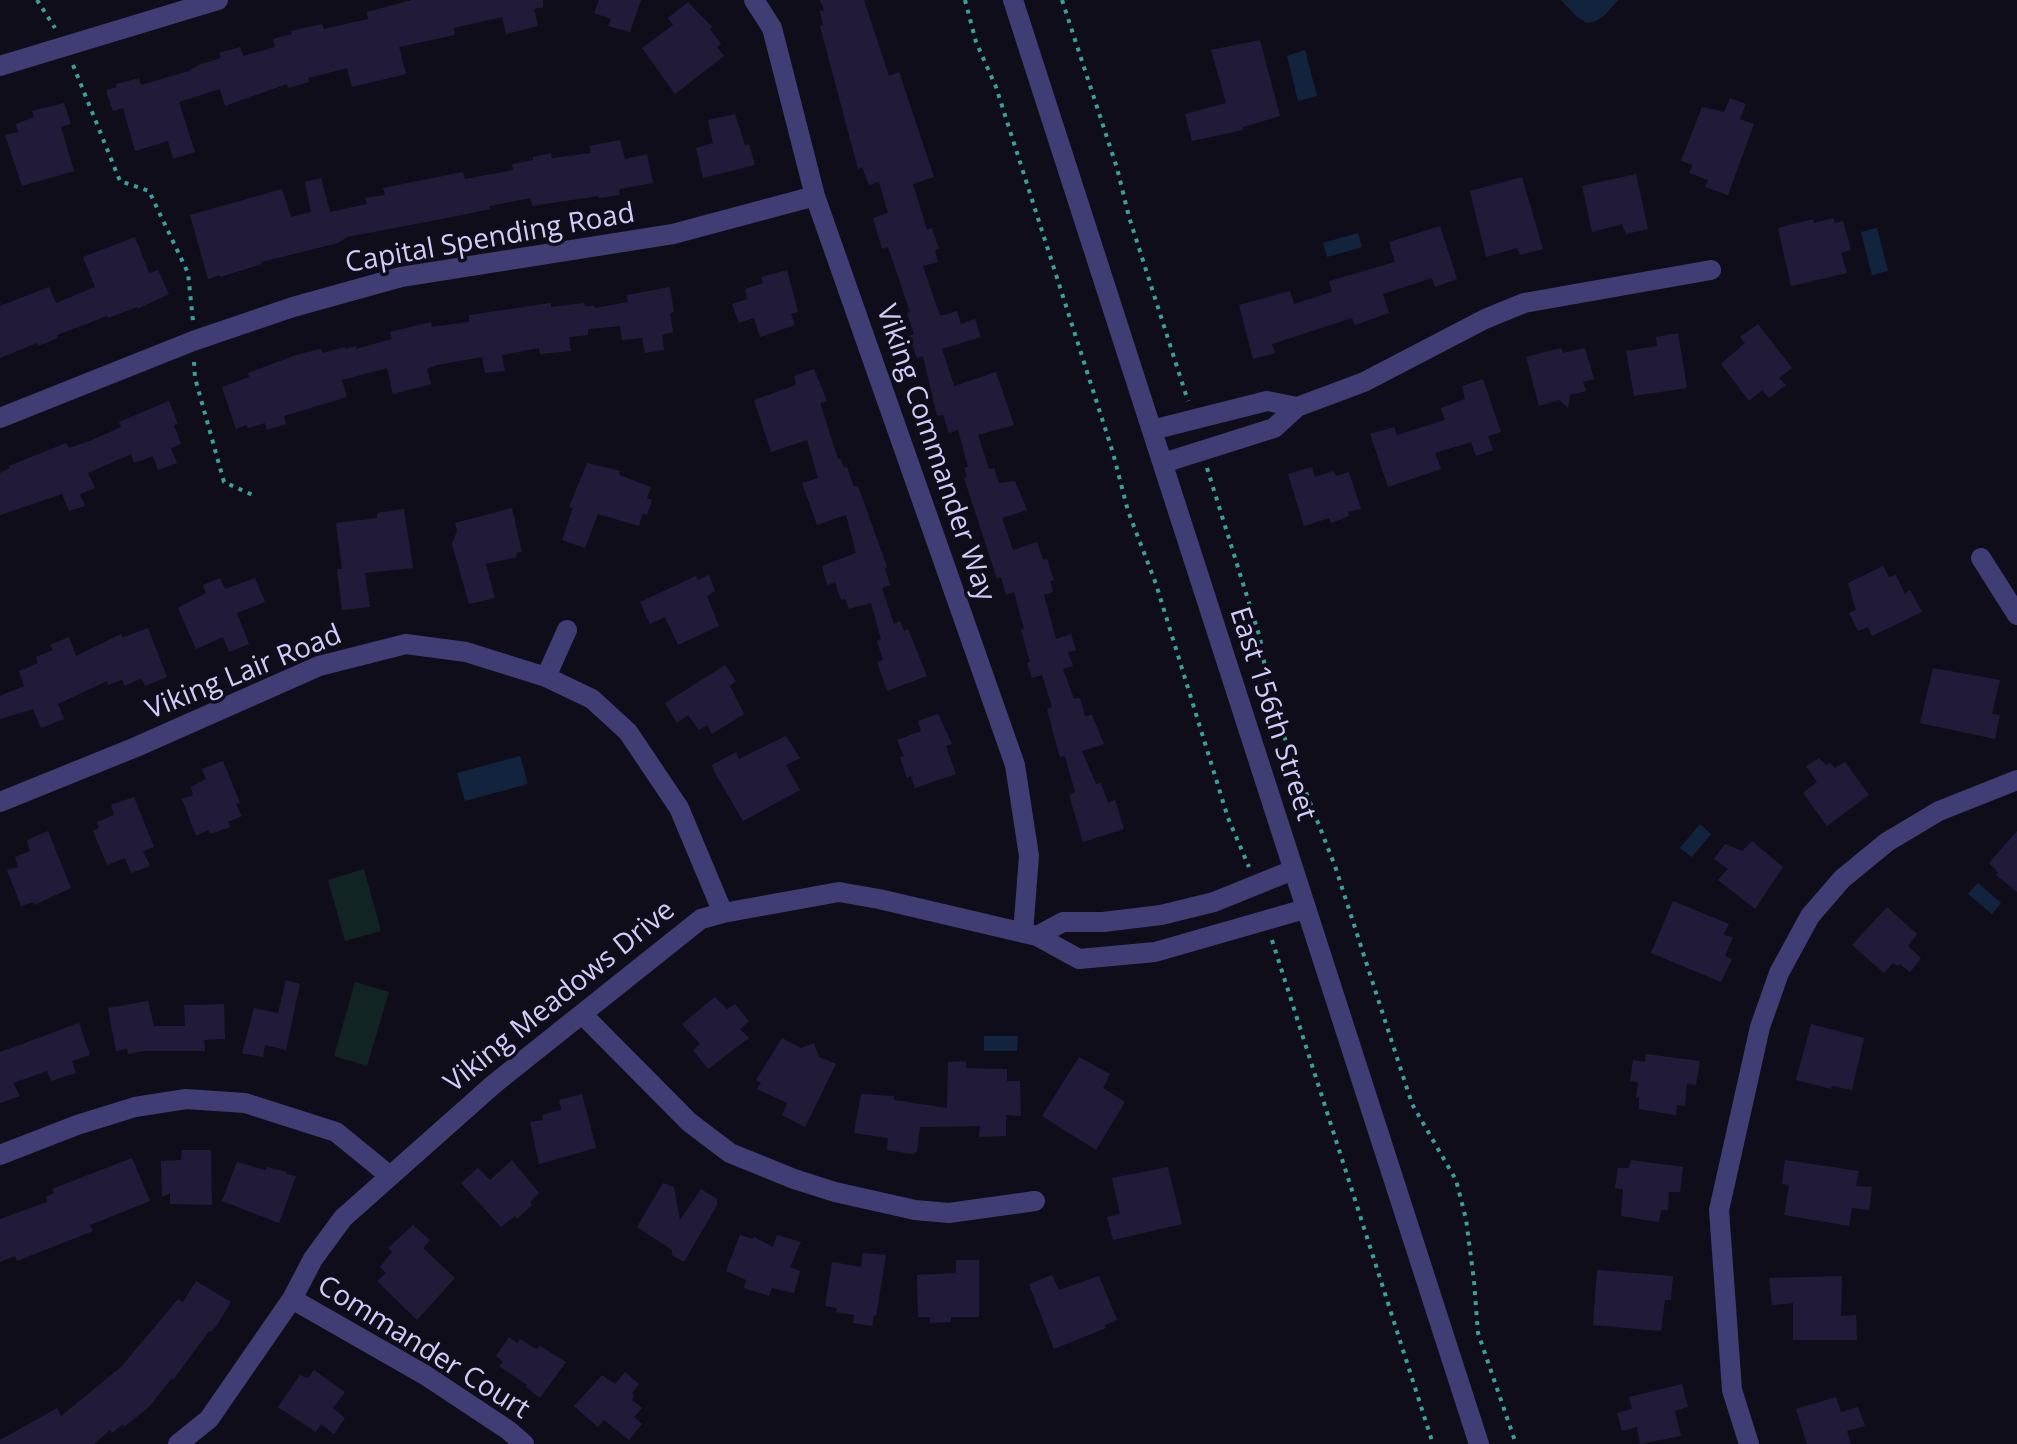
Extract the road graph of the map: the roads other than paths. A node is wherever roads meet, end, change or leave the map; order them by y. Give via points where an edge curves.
1 (218, 0) edge
2 (754, 0) edge
3 (1013, 0) edge
4 (0, 66) edge
5 (815, 196) junction
6 (1711, 270) dead end
7 (1297, 407) junction
8 (0, 418) edge
9 (1152, 430) junction
10 (1163, 463) junction
11 (1981, 558) dead end
12 (2017, 615) edge
13 (567, 630) dead end
14 (546, 677) junction
15 (2017, 780) edge
16 (0, 802) edge
17 (1293, 870) junction
18 (1305, 909) junction
19 (723, 913) junction
20 (1030, 934) junction
21 (582, 1014) junction
22 (0, 1155) edge
23 (390, 1176) junction
24 (1035, 1201) dead end
25 (292, 1299) junction
26 (178, 1444) edge
27 (524, 1444) edge
28 (1479, 1444) edge
29 (1749, 1444) edge

1 - 4 street
2 - 5 street, Viking Commander Way via 772,28
3 - 9 street, East 156th Street
5 - 8 street, Capital Spending Road via 673,234 401,277 193,341
5 - 20 street, Viking Commander Way via 1015,765 1029,856
6 - 7 street via 1524,303 1364,382
7 - 9 street via 1267,401
7 - 10 street via 1274,428
9 - 10 street, East 156th Street
10 - 17 street, East 156th Street
11 - 12 street
13 - 14 street
14 - 16 street, Viking Lair Road via 466,652 406,644 319,666
14 - 19 street, Viking Lair Road via 592,699 628,732 679,808
15 - 29 street via 1939,811 1887,842 1842,879 1810,916 1779,973 1760,1027 1719,1210 1732,1390
17 - 18 street, East 156th Street
17 - 20 street via 1214,902 1161,915 1063,922
18 - 20 street, Viking Meadows Drive via 1155,952 1079,959
18 - 28 street, East 156th Street
19 - 20 street, Viking Meadows Drive via 839,892
19 - 21 street, Viking Meadows Drive via 701,919
21 - 23 street, Viking Meadows Drive
21 - 24 street via 689,1122 730,1153 794,1179 915,1210 949,1213
22 - 23 street via 135,1107 186,1099 245,1103 336,1132
23 - 25 street, Viking Meadows Drive via 343,1218
25 - 26 street, Viking Meadows Drive via 209,1419
25 - 27 street, Commander Court via 425,1375

